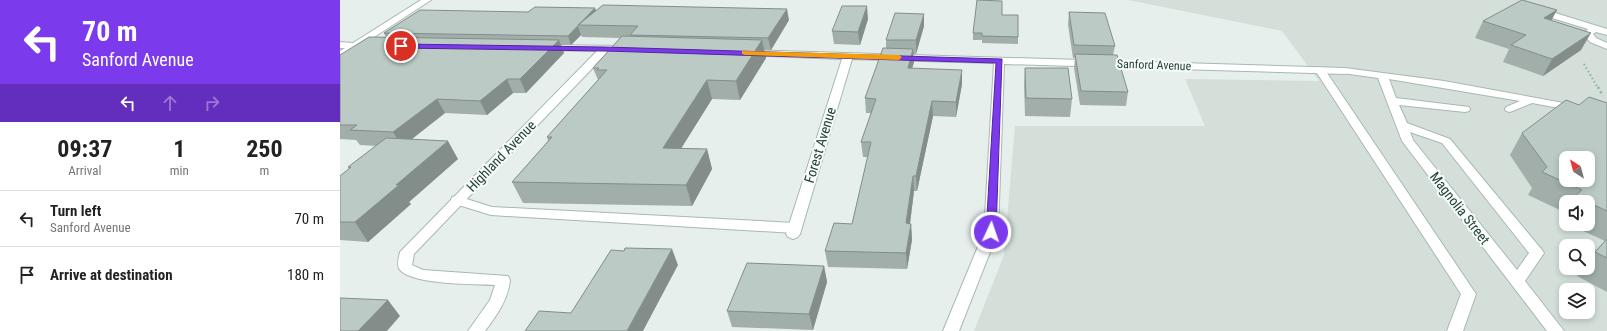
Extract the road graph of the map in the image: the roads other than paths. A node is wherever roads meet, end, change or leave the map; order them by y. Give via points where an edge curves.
1 (427, 0) edge
2 (1534, 9) edge
3 (1595, 28) junction
4 (1607, 32) edge
5 (340, 45) edge
6 (354, 46) junction
7 (385, 46) edge
8 (1607, 46) edge
9 (535, 48) edge
10 (605, 49) junction
11 (636, 50) edge
12 (738, 53) edge
13 (340, 55) edge
14 (848, 56) junction
15 (999, 60) junction
16 (1320, 70) junction
17 (1382, 75) junction
18 (1531, 100) junction
19 (1392, 101) junction
20 (1465, 109) dead end
21 (1510, 109) dead end
22 (1607, 114) edge
23 (1401, 125) junction
24 (457, 200) junction
25 (1517, 281) junction
26 (476, 331) edge
27 (951, 331) edge
28 (1456, 331) edge
29 (1556, 331) edge

1 - 6 street
2 - 3 street
3 - 4 street
3 - 8 street via 1588,34 1593,40
5 - 6 street
6 - 7 street
6 - 13 street
9 - 10 street
10 - 11 street
10 - 24 street, Highland Avenue
12 - 14 street, Sanford Avenue
14 - 15 street, Sanford Avenue
14 - 24 street, Forest Avenue via 794,231 490,211
15 - 16 street, Sanford Avenue
15 - 27 street via 991,232
16 - 17 street, Sanford Avenue
16 - 28 street via 1470,294
17 - 18 street, Sanford Avenue
17 - 19 street, Magnolia Street
18 - 21 street
18 - 22 street, Sanford Avenue
19 - 20 street
19 - 23 street, Magnolia Street
23 - 25 street, Magnolia Street via 1408,141
23 - 25 street via 1446,141 1537,253
24 - 26 street, Highland Avenue via 407,252 405,266 421,275 503,280 503,291
25 - 29 street, Magnolia Street

